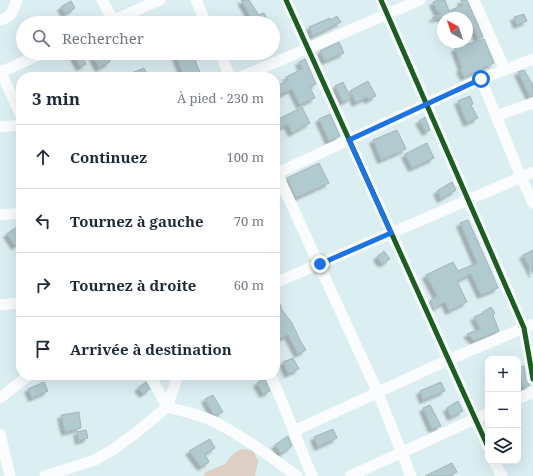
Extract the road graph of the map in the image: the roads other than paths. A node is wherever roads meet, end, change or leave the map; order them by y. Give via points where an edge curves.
1 (17, 0) edge
2 (102, 0) edge
3 (160, 0) edge
4 (196, 0) edge
5 (286, 0) edge
6 (381, 0) edge
7 (420, 0) edge
8 (474, 0) edge
9 (387, 14) junction
10 (108, 16) edge
11 (124, 16) edge
12 (203, 16) edge
13 (0, 20) edge
14 (308, 48) junction
15 (533, 59) edge
16 (27, 60) edge
17 (223, 60) edge
18 (505, 70) junction
19 (1, 71) edge
20 (228, 72) edge
21 (253, 72) edge
22 (481, 79) junction
23 (533, 103) edge
24 (426, 104) junction
25 (16, 105) edge
26 (496, 116) junction
27 (16, 125) edge
28 (0, 127) edge
29 (349, 140) junction
30 (280, 170) edge
31 (533, 172) edge
32 (521, 178) junction
33 (280, 180) edge
34 (469, 200) junction
35 (533, 204) edge
36 (16, 213) edge
37 (0, 215) edge
38 (391, 233) junction
39 (320, 264) junction
40 (280, 281) edge
41 (16, 303) edge
42 (0, 305) edge
43 (528, 326) edge
44 (448, 360) junction
45 (533, 379) edge
46 (23, 380) edge
47 (153, 380) edge
48 (176, 380) edge
49 (273, 380) edge
50 (533, 392) edge
51 (378, 393) junction
52 (0, 398) edge
53 (521, 398) edge
54 (167, 407) junction
55 (485, 415) edge
56 (475, 420) junction
57 (294, 431) junction
58 (0, 434) edge
59 (485, 441) edge
60 (401, 453) junction
61 (496, 464) edge
62 (10, 476) edge
63 (45, 476) edge
64 (297, 476) edge
65 (312, 476) edge
66 (350, 476) edge
67 (411, 476) edge
68 (502, 476) edge

1 - 13 street via 13,12
2 - 10 street
3 - 11 street
4 - 12 street
5 - 14 street
6 - 9 street
7 - 9 street
8 - 18 street
9 - 14 street
9 - 24 street
14 - 21 street
14 - 29 street
15 - 18 street
16 - 19 street
17 - 20 street
18 - 22 street
19 - 25 street
22 - 24 street
22 - 26 street
23 - 26 street
24 - 29 street
24 - 34 street
26 - 32 street
27 - 28 street
29 - 30 street
29 - 38 street
31 - 32 street
32 - 34 street
32 - 35 street
33 - 39 street
34 - 38 street
34 - 43 street
36 - 37 street
38 - 39 street
38 - 44 street
39 - 40 street
39 - 51 street
41 - 42 street
43 - 44 street
43 - 45 street
44 - 51 street
44 - 56 street
46 - 52 street
47 - 54 street
48 - 54 street
49 - 57 street
50 - 53 street
51 - 57 street
51 - 60 street
54 - 63 street via 114,449 95,460
54 - 64 street via 195,414 216,423
55 - 56 street
56 - 59 street
56 - 60 street
57 - 65 street
58 - 62 street
60 - 66 street
60 - 67 street
61 - 68 street

